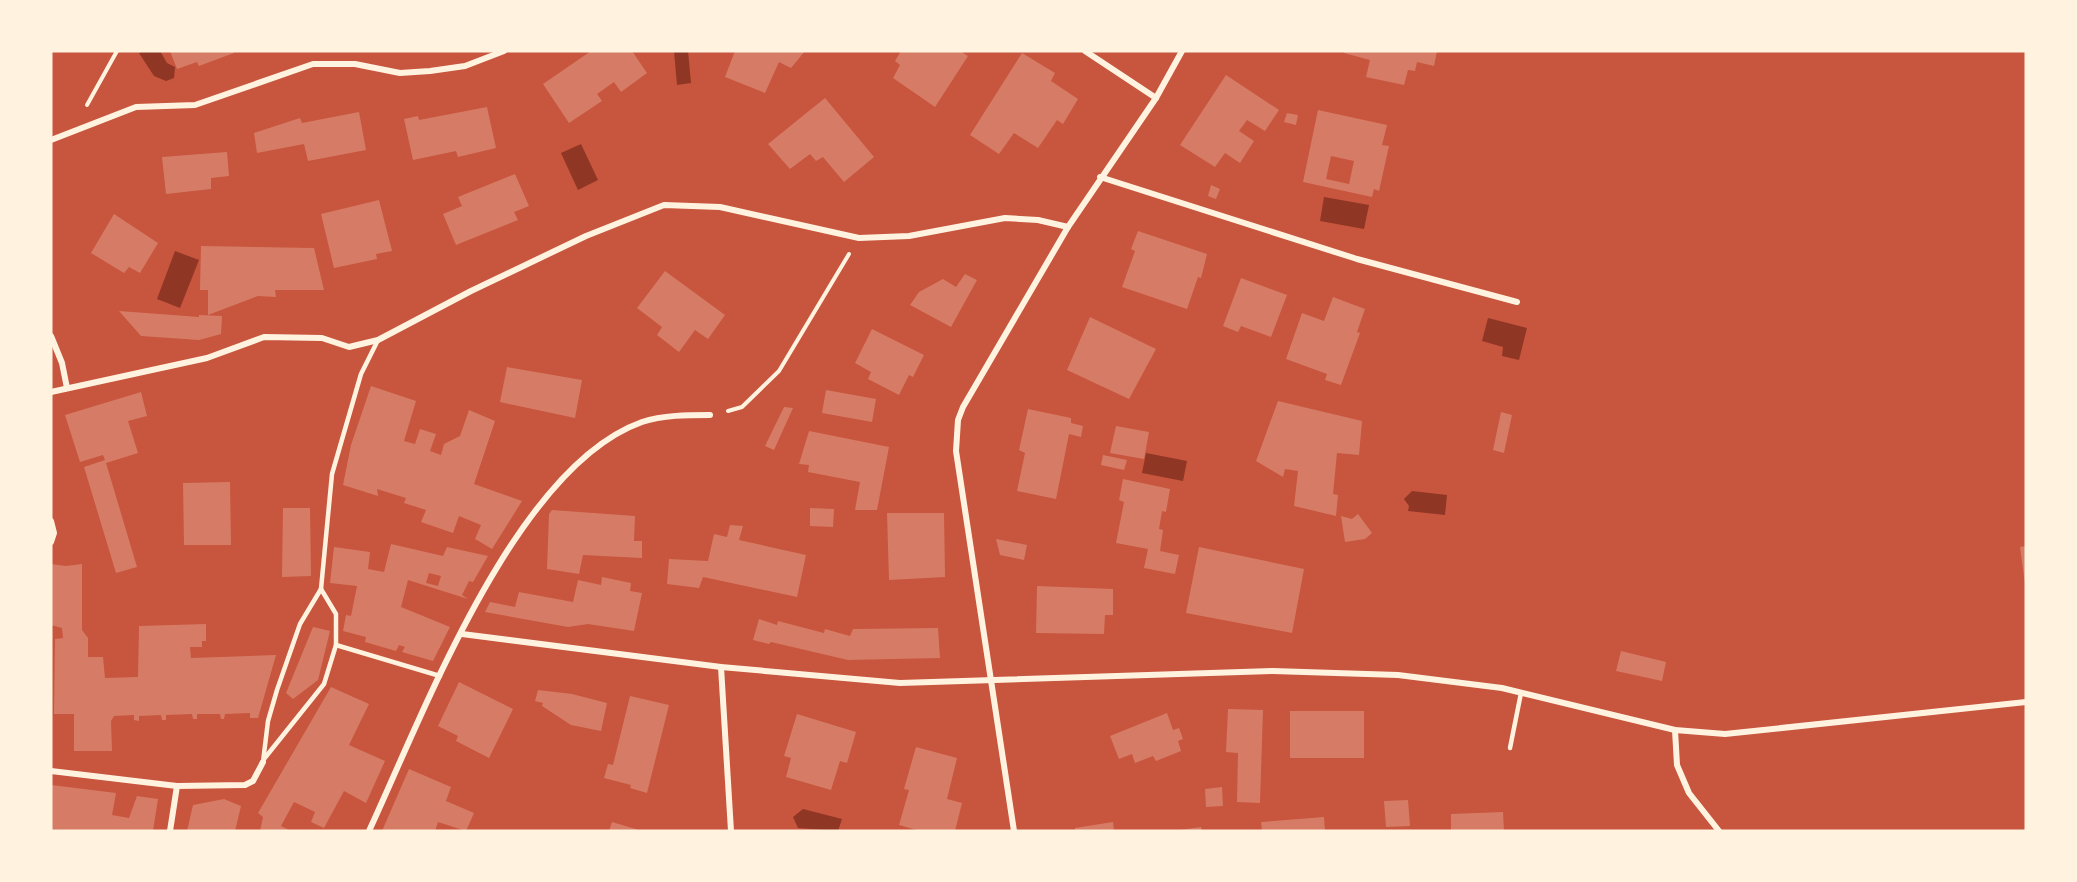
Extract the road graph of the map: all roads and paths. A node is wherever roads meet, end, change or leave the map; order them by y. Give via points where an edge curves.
1 (117, 51) edge
2 (504, 51) edge
3 (1085, 51) edge
4 (1182, 51) edge
5 (1156, 98) junction
6 (72, 132) junction
7 (51, 140) edge
8 (1100, 177) junction
9 (1068, 227) junction
10 (859, 238) junction
11 (1517, 302) dead end
12 (51, 336) edge
13 (378, 340) junction
14 (67, 388) junction
15 (51, 393) edge
16 (710, 415) joint
17 (51, 521) edge
18 (51, 542) edge
19 (321, 589) junction
20 (462, 634) junction
21 (336, 645) junction
22 (722, 667) junction
23 (441, 676) junction
24 (992, 678) junction
25 (1521, 693) junction
26 (2026, 702) edge
27 (1675, 730) junction
28 (1510, 748) dead end
29 (262, 762) junction
30 (51, 771) edge
31 (177, 786) junction
32 (170, 831) edge
33 (369, 831) edge
34 (731, 831) edge
35 (1014, 831) edge
36 (1719, 831) edge

1 - 6 path
2 - 6 street via 465,66 430,71 400,73 355,64 313,64 195,105 136,107
3 - 5 street
4 - 5 street
5 - 8 street
6 - 7 street
8 - 9 street
8 - 11 street via 1357,259
9 - 10 street via 1005,218 909,236
9 - 24 street via 958,420 956,451
10 - 13 street via 720,207 664,205 586,236
10 - 16 path via 779,371 742,408
12 - 14 street
13 - 14 street via 349,347 322,339 264,337 207,358
13 - 19 lane via 361,374 332,474
14 - 15 street
16 - 20 street via 642,422 586,456 536,510 511,545
17 - 18 street
19 - 21 lane via 336,614
19 - 29 lane via 300,624 277,690
20 - 22 street
20 - 23 street
21 - 23 lane
21 - 29 lane via 324,684
22 - 24 street via 900,683
22 - 34 street
23 - 33 street
24 - 25 street via 1273,671 1398,675
24 - 35 street
25 - 27 street
25 - 28 lane
26 - 27 street via 1725,734
27 - 36 street via 1677,765 1689,793
29 - 31 street via 253,781 245,785
30 - 31 street
31 - 32 street

